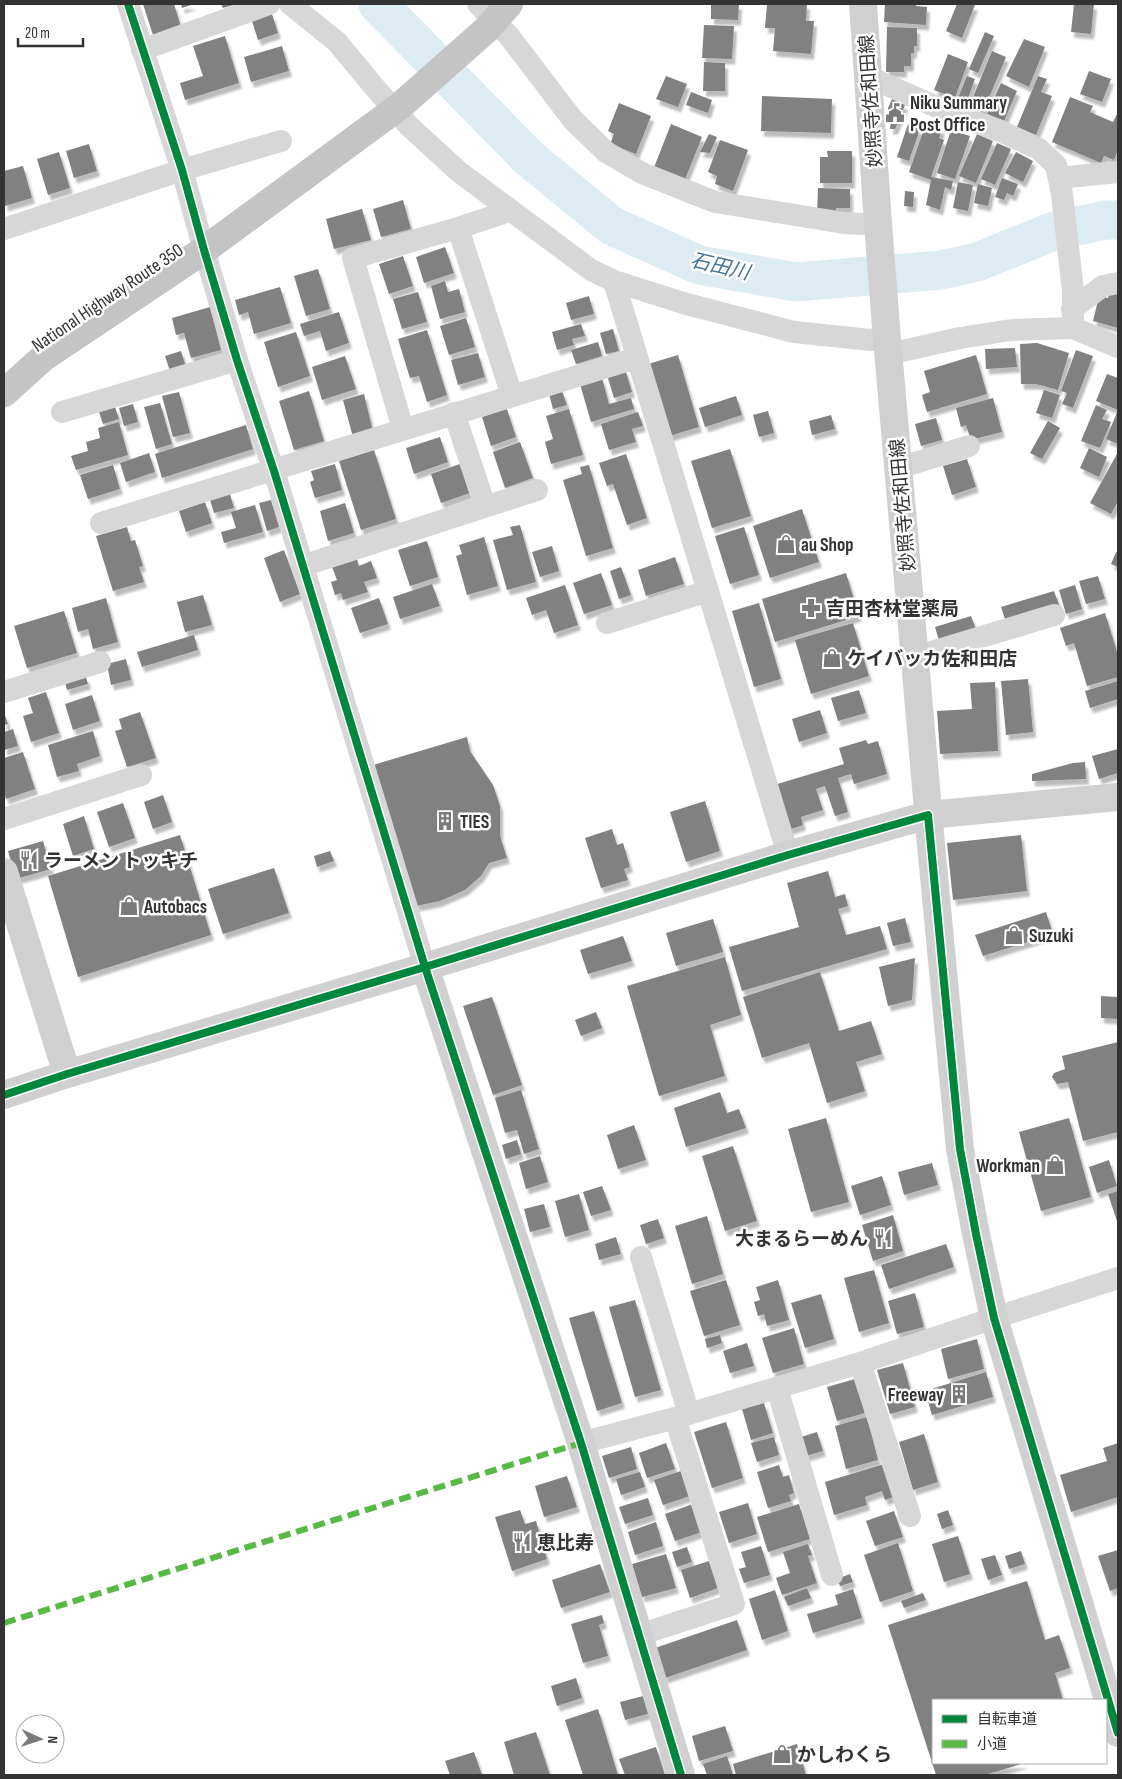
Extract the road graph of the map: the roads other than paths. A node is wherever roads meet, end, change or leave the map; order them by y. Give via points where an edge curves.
1 (128, 4) edge
2 (269, 4) edge
3 (290, 4) edge
4 (863, 4) edge
5 (492, 14) edge
6 (142, 50) junction
7 (868, 77) junction
8 (397, 108) junction
9 (282, 141) dead end
10 (182, 170) junction
11 (1118, 172) edge
12 (1060, 186) junction
13 (510, 211) junction
14 (878, 227) junction
15 (458, 228) junction
16 (4, 229) edge
17 (204, 250) junction
18 (614, 281) junction
19 (1118, 283) edge
20 (1073, 309) junction
21 (887, 339) junction
22 (1118, 347) edge
23 (636, 358) junction
24 (237, 360) junction
25 (4, 393) edge
26 (512, 396) junction
27 (62, 412) dead end
28 (454, 413) junction
29 (403, 429) junction
30 (969, 446) dead end
31 (899, 468) junction
32 (274, 471) junction
33 (537, 490) dead end
34 (485, 506) junction
35 (101, 523) dead end
36 (302, 566) junction
37 (708, 591) junction
38 (1054, 615) dead end
39 (607, 623) dead end
40 (915, 657) junction
41 (100, 662) dead end
42 (4, 692) edge
43 (141, 775) dead end
44 (1118, 796) edge
45 (928, 815) junction
46 (4, 819) edge
47 (788, 854) junction
48 (4, 872) edge
49 (11, 921) edge
50 (425, 967) junction
51 (67, 1074) junction
52 (4, 1094) edge
53 (640, 1257) dead end
54 (1118, 1278) edge
55 (994, 1318) junction
56 (860, 1363) junction
57 (777, 1388) junction
58 (682, 1416) junction
59 (581, 1443) junction
60 (910, 1516) dead end
61 (832, 1574) dead end
62 (639, 1635) junction
63 (1118, 1733) edge
64 (681, 1775) edge

1 - 6 street
2 - 6 street
3 - 8 street via 337,42
4 - 7 street, 妙照寺佐和田線
5 - 8 highway, National Highway Route 350
5 - 14 street via 573,120 606,152 642,174 715,202
6 - 10 street
7 - 12 street via 1039,148 1056,165
7 - 14 street, 妙照寺佐和田線
8 - 13 street via 409,126 458,171
8 - 17 highway, National Highway Route 350
9 - 10 street
10 - 16 street
10 - 17 street
11 - 12 street
12 - 20 street
13 - 15 street
13 - 18 street via 591,270
14 - 21 street, 妙照寺佐和田線
15 - 26 street
15 - 29 street via 353,258
17 - 24 street
17 - 25 highway, National Highway Route 350 via 44,357
18 - 21 street via 794,332
18 - 23 street
19 - 20 street via 1103,286
20 - 21 street via 1011,330 960,338
20 - 22 street
21 - 31 street, 妙照寺佐和田線
23 - 26 street
23 - 37 street
24 - 27 street
24 - 32 street
26 - 28 street
28 - 29 street
28 - 34 street
29 - 32 street
30 - 31 street
31 - 40 street, 妙照寺佐和田線
32 - 35 street
32 - 36 street
33 - 34 street
34 - 36 street
36 - 50 street
37 - 39 street
37 - 47 street
38 - 40 street
40 - 45 street, 妙照寺佐和田線
41 - 42 street
43 - 46 street
44 - 45 street
45 - 47 street
45 - 55 street, 妙照寺佐和田線 via 960,1149
47 - 50 street
48 - 49 street
49 - 51 street
50 - 51 street
50 - 59 street
51 - 52 street
53 - 58 street
54 - 55 street
55 - 56 street
55 - 63 street, 妙照寺佐和田線
56 - 57 street
56 - 60 street
57 - 58 street
57 - 61 street
58 - 59 street
58 - 62 street via 734,1604
59 - 62 street
62 - 64 street

